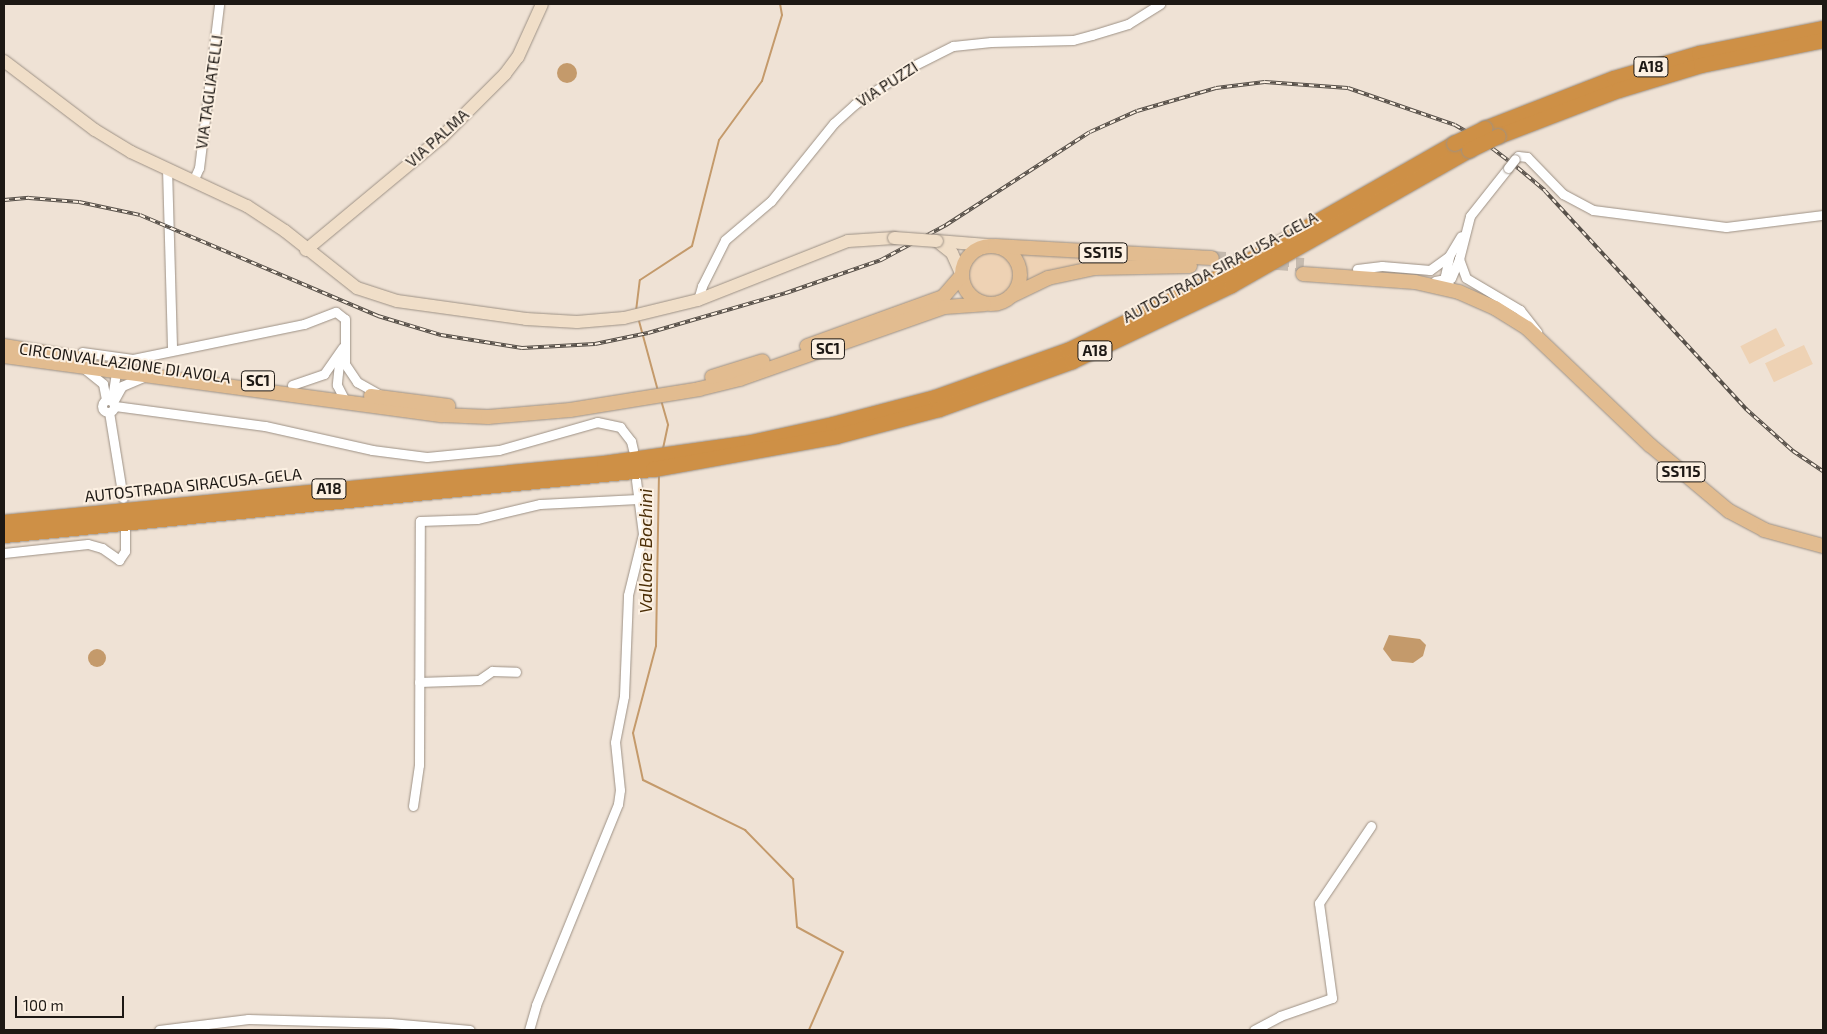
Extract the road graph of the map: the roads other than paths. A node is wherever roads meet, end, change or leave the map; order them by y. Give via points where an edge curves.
1 (220, 4) edge
2 (542, 4) edge
3 (1160, 4) edge
4 (1823, 28) edge
5 (1823, 40) edge
6 (4, 61) edge
7 (167, 168) junction
8 (194, 179) junction
9 (1823, 215) edge
10 (1464, 232) junction
11 (937, 241) junction
12 (991, 246) junction
13 (306, 250) junction
14 (1449, 256) junction
15 (1459, 259) junction
16 (1356, 269) junction
17 (961, 275) junction
18 (1375, 278) junction
19 (1447, 281) junction
20 (1011, 296) junction
21 (698, 300) junction
22 (984, 304) junction
23 (1495, 308) junction
24 (1540, 335) junction
25 (4, 340) edge
26 (4, 346) edge
27 (172, 350) junction
28 (342, 351) junction
29 (4, 356) edge
30 (1561, 360) junction
31 (113, 368) junction
32 (83, 369) junction
33 (143, 377) junction
34 (292, 385) junction
35 (671, 393) junction
36 (339, 397) junction
37 (388, 398) junction
38 (110, 402) junction
39 (514, 413) junction
40 (633, 450) dead end
41 (685, 459) junction
42 (653, 463) junction
43 (636, 480) dead end
44 (123, 498) dead end
45 (638, 499) junction
46 (4, 522) edge
47 (125, 530) dead end
48 (4, 535) edge
49 (1823, 546) edge
50 (4, 553) edge
51 (516, 672) dead end
52 (419, 682) junction
53 (413, 806) dead end
54 (1371, 826) dead end
55 (159, 1030) edge
56 (470, 1030) edge
57 (529, 1030) edge
58 (1254, 1030) edge

1 - 8 street, VIA TAGLIATELLI via 199,168
2 - 13 main road, VIA PALMA via 518,56 505,74 441,138
3 - 21 street, VIA PUZZI via 1128,24 1073,40 953,46 913,66 855,104 834,123 772,201 725,240
4 - 41 highway, AUTOSTRADA SIRACUSA-GELA / A18, bridge via 1699,53 1614,78 1485,128 1226,273 1068,350 935,397
5 - 41 highway, AUTOSTRADA SIRACUSA-GELA / A18, bridge via 1701,65 1636,84 1498,136 1231,285 1072,361 939,409 836,436
6 - 7 main road via 95,130 130,152
7 - 8 main road
7 - 27 street
8 - 13 main road via 247,206
9 - 10 street, bridge via 1726,228 1593,210 1563,194 1527,157 1518,156 1473,211
10 - 14 street
10 - 15 street
11 - 12 main road
11 - 17 main road via 952,252
11 - 21 main road, bridge via 894,238 848,241
12 - 17 main road via 969,254
12 - 20 main road via 1014,256 1020,269 1019,284
12 - 20 main road, SS115 via 1212,262 1095,268 1048,278
13 - 21 main road via 357,288 396,302 526,319 577,322 624,318
14 - 16 street via 1430,270 1382,266
14 - 19 street
15 - 19 street
15 - 24 street via 1466,278 1520,310
16 - 18 main road, SS115 via 1304,270
16 - 19 main road, SS115
17 - 22 main road via 970,296
17 - 35 main road, SC1 via 943,297
18 - 19 street via 1396,276
18 - 23 main road, SS115 via 1435,286
19 - 23 street via 1481,297
19 - 24 main road, SS115 via 1502,303
20 - 22 main road via 998,303
22 - 35 main road, SC1 via 946,307 740,379
23 - 30 main road, SS115 via 1527,328
24 - 30 main road, SS115
25 - 27 street via 123,358
26 - 31 main road, CIRCONVALLAZIONE DI AVOLA / SC1
27 - 28 street via 304,324 336,312 345,319
28 - 34 street via 320,377
28 - 36 street
28 - 37 street via 357,382
29 - 32 main road, CIRCONVALLAZIONE DI AVOLA / SC1
30 - 49 main road, SS115 via 1650,445 1728,511 1764,530
31 - 32 main road, CIRCONVALLAZIONE DI AVOLA / SC1
31 - 33 main road, CIRCONVALLAZIONE DI AVOLA / SC1
31 - 34 main road, CIRCONVALLAZIONE DI AVOLA / SC1
31 - 38 street
32 - 38 street via 99,379
33 - 36 main road, CIRCONVALLAZIONE DI AVOLA / SC1
33 - 38 street via 122,386
34 - 36 main road, CIRCONVALLAZIONE DI AVOLA / SC1
35 - 39 main road, CIRCONVALLAZIONE DI AVOLA / SC1 via 570,410
36 - 37 main road, CIRCONVALLAZIONE DI AVOLA / SC1
36 - 39 main road, CIRCONVALLAZIONE DI AVOLA / SC1 via 442,415 488,417
37 - 39 main road, CIRCONVALLAZIONE DI AVOLA / SC1
38 - 40 street via 265,426 372,450 427,457 500,450 597,422 620,427 632,441
38 - 44 street
41 - 42 highway, A18
42 - 46 highway, AUTOSTRADA SIRACUSA-GELA / A18
42 - 48 highway, AUTOSTRADA SIRACUSA-GELA / A18
43 - 45 street
45 - 52 street via 540,504 477,518 420,522
45 - 57 street via 643,534 628,595 624,696 615,742 620,790 618,804 536,1004
47 - 50 street via 125,551 119,560 102,548 88,544
51 - 52 street via 492,671 479,680
52 - 53 street via 419,766
54 - 58 street via 1319,904 1332,998 1280,1016
55 - 56 street via 248,1019 390,1023

